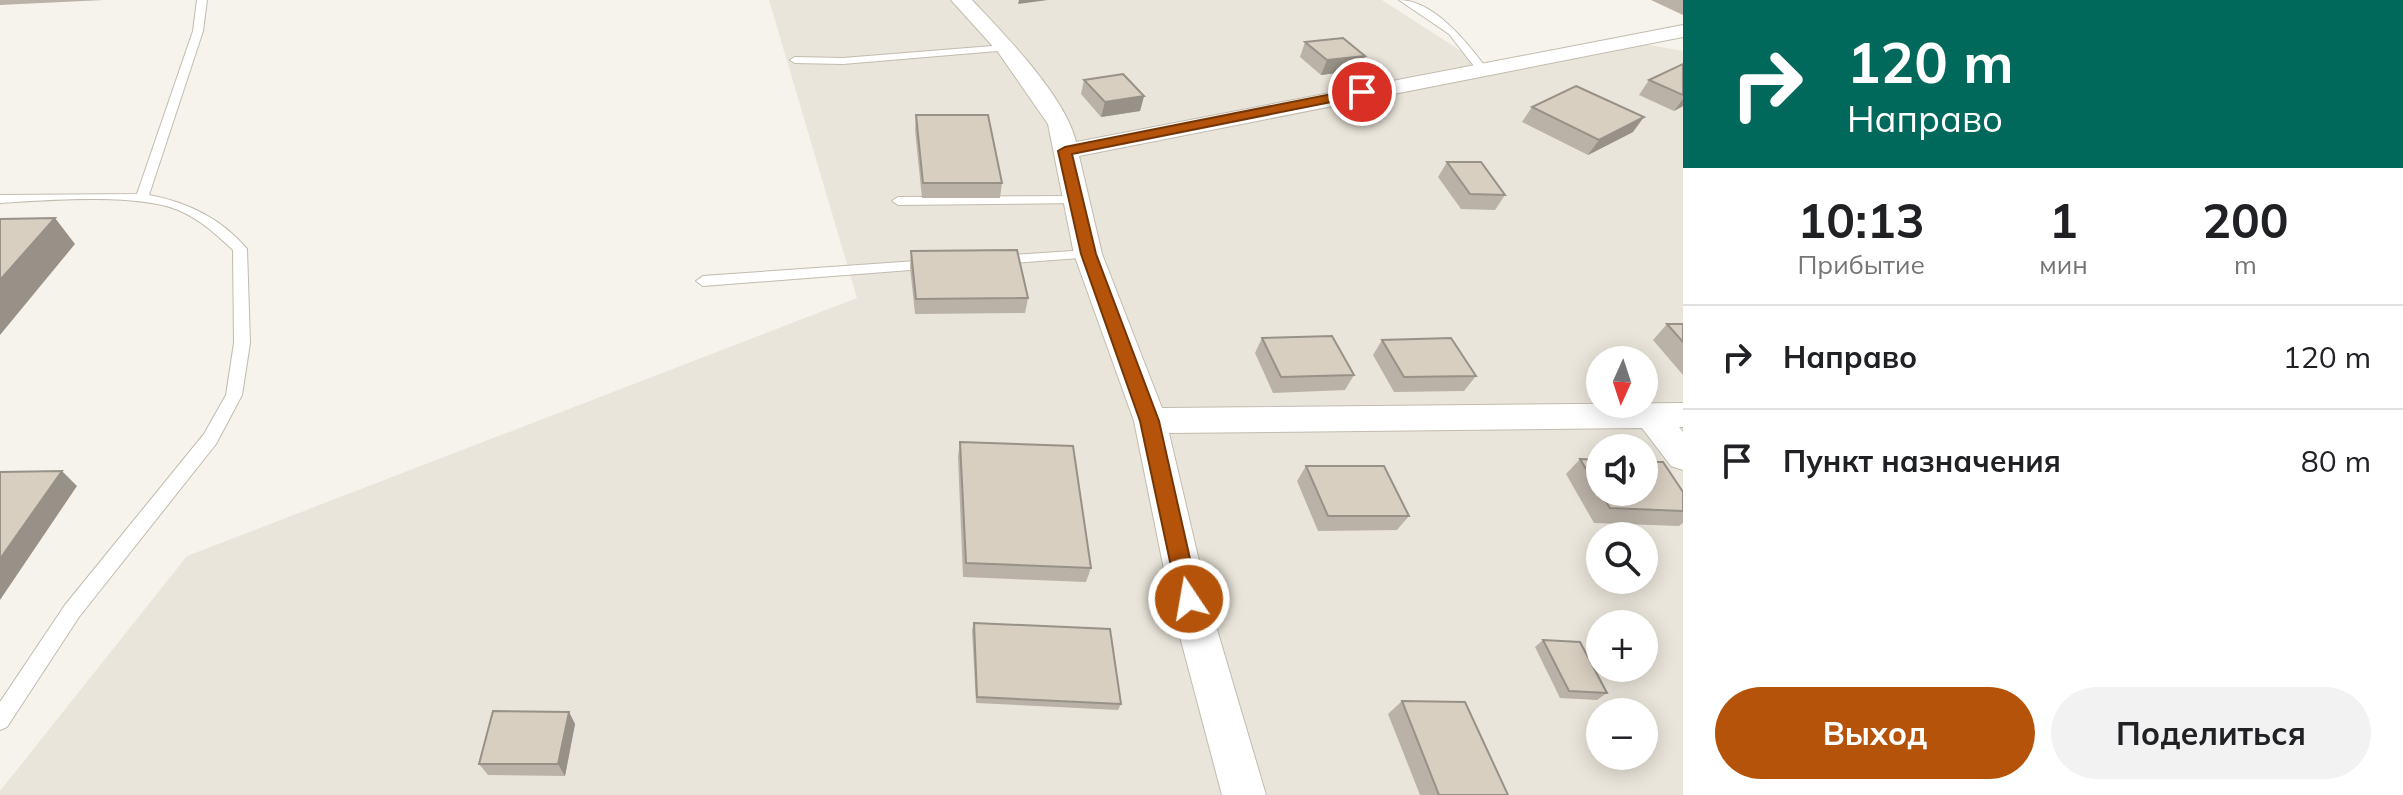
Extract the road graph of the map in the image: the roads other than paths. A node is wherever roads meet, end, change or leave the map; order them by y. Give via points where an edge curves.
1 (202, 0) edge
2 (961, 0) edge
3 (1404, 0) edge
4 (1683, 31) edge
5 (1005, 48) junction
6 (795, 60) dead end
7 (1481, 68) junction
8 (1065, 151) junction
9 (142, 197) junction
10 (0, 199) edge
11 (1075, 200) junction
12 (898, 201) dead end
13 (1088, 254) junction
14 (980, 262) edge
15 (950, 264) edge
16 (703, 281) dead end
17 (1667, 415) edge
18 (1150, 421) junction
19 (1683, 457) edge
20 (0, 720) edge
21 (1244, 795) edge

1 - 9 lane via 198,31
2 - 5 street
3 - 7 lane via 1453,32
4 - 7 street
5 - 6 lane
5 - 8 street via 1060,124
7 - 8 street
8 - 11 street
9 - 10 lane
9 - 20 lane via 177,204 216,225 240,249 242,343 234,395 210,439 72,611
11 - 12 lane
11 - 13 street
13 - 14 lane
13 - 18 street
15 - 16 lane
17 - 18 street
17 - 19 street
18 - 21 street via 1189,599

